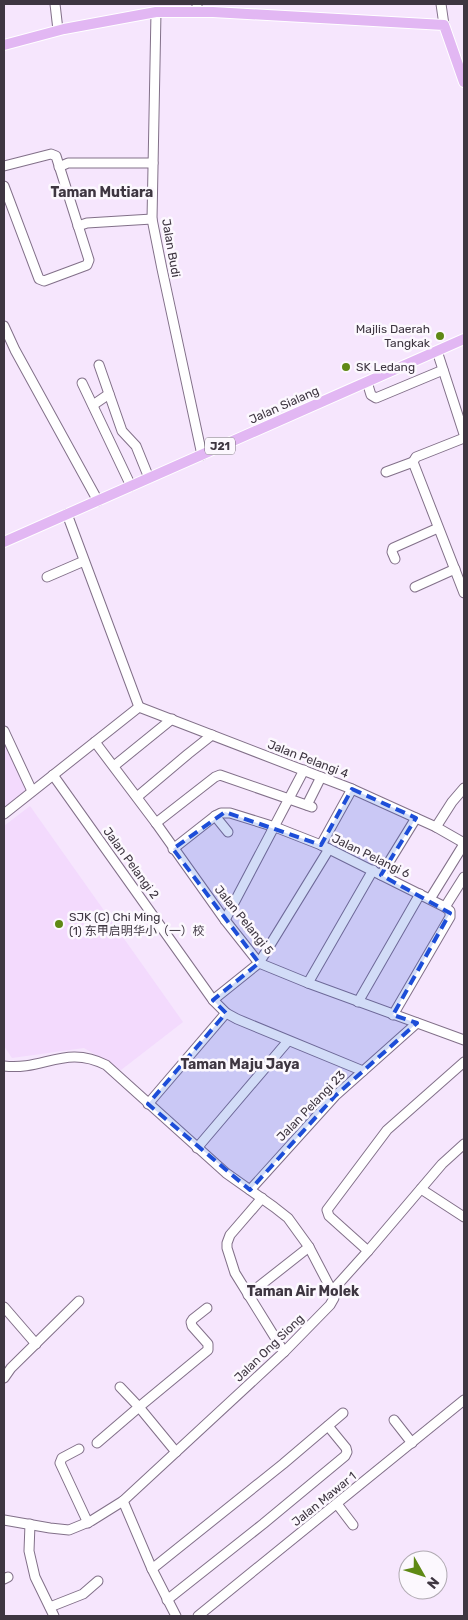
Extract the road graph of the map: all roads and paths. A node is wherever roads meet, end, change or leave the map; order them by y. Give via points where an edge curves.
1 (55, 4) edge
2 (441, 4) edge
3 (197, 8) edge
4 (154, 9) edge
5 (444, 25) junction
6 (58, 30) junction
7 (4, 45) edge
8 (464, 82) edge
9 (153, 163) junction
10 (4, 166) edge
11 (59, 166) junction
12 (4, 186) edge
13 (152, 219) junction
14 (78, 226) junction
15 (4, 326) edge
16 (464, 339) edge
17 (437, 351) junction
18 (99, 365) dead end
19 (443, 370) junction
20 (366, 382) junction
21 (82, 383) dead end
22 (109, 394) junction
23 (93, 405) junction
24 (464, 436) edge
25 (202, 454) junction
26 (413, 463) junction
27 (386, 472) dead end
28 (149, 478) junction
29 (131, 486) junction
30 (98, 501) junction
31 (67, 514) junction
32 (438, 528) junction
33 (4, 542) edge
34 (395, 559) dead end
35 (84, 561) junction
36 (454, 569) junction
37 (47, 577) dead end
38 (414, 587) dead end
39 (464, 592) edge
40 (140, 707) junction
41 (172, 719) junction
42 (4, 731) edge
43 (212, 735) junction
44 (95, 742) junction
45 (114, 766) junction
46 (304, 770) junction
47 (53, 775) junction
48 (321, 777) junction
49 (464, 788) edge
50 (352, 789) junction
51 (32, 791) junction
52 (137, 797) junction
53 (290, 799) junction
54 (4, 814) edge
55 (215, 816) junction
56 (416, 818) junction
57 (156, 823) junction
58 (275, 827) junction
59 (436, 827) junction
60 (228, 832) dead end
61 (464, 844) edge
62 (325, 847) junction
63 (173, 849) junction
64 (373, 870) junction
65 (381, 875) junction
66 (464, 877) edge
67 (420, 894) junction
68 (430, 899) junction
69 (445, 907) junction
70 (225, 920) junction
71 (259, 963) junction
72 (308, 983) junction
73 (213, 1000) junction
74 (358, 1002) junction
75 (226, 1013) junction
76 (393, 1015) junction
77 (417, 1023) junction
78 (464, 1040) edge
79 (288, 1041) junction
80 (464, 1062) edge
81 (4, 1066) edge
82 (363, 1071) junction
83 (148, 1104) junction
84 (464, 1144) edge
85 (197, 1148) junction
86 (421, 1189) junction
87 (250, 1190) junction
88 (262, 1198) junction
89 (464, 1217) edge
90 (309, 1247) junction
91 (368, 1251) junction
92 (332, 1291) junction
93 (248, 1295) junction
94 (80, 1302) dead end
95 (4, 1308) edge
96 (207, 1308) dead end
97 (36, 1344) junction
98 (284, 1352) junction
99 (4, 1378) edge
100 (120, 1387) dead end
101 (464, 1400) edge
102 (139, 1408) junction
103 (342, 1413) dead end
104 (394, 1420) dead end
105 (328, 1426) junction
106 (412, 1443) junction
107 (96, 1444) dead end
108 (79, 1449) dead end
109 (176, 1452) junction
110 (123, 1501) junction
111 (337, 1504) junction
112 (4, 1520) edge
113 (88, 1523) junction
114 (30, 1524) junction
115 (353, 1526) dead end
116 (152, 1569) junction
117 (98, 1581) dead end
118 (167, 1600) junction
119 (50, 1607) junction
120 (54, 1616) edge
121 (176, 1616) edge
122 (198, 1616) edge

1 - 6 street
2 - 5 street
3 - 4 main road
3 - 5 main road
4 - 6 main road
4 - 9 street, Jalan Budi
5 - 8 main road
6 - 7 main road
9 - 11 street via 68,163
9 - 13 street, Jalan Budi
10 - 11 street via 53,154
11 - 14 street
12 - 14 street via 39,279 44,281 88,264
13 - 14 street
13 - 25 street, Jalan Budi
15 - 30 street
16 - 17 main road, Jalan Sialang / J21
17 - 19 street
17 - 20 main road, Jalan Sialang / J21
18 - 22 street
19 - 20 street via 376,398 371,395
19 - 24 street
20 - 25 main road, Jalan Sialang / J21
21 - 23 street
22 - 23 street
22 - 28 street via 122,430 136,446
23 - 29 street
24 - 26 street via 416,457
25 - 28 main road, Jalan Sialang / J21
26 - 27 street
26 - 32 street
28 - 29 main road, Jalan Sialang / J21
29 - 30 main road, Jalan Sialang / J21
30 - 31 main road, Jalan Sialang / J21
31 - 33 main road, Jalan Sialang / J21
31 - 35 street
32 - 34 street via 394,547
32 - 36 street
35 - 37 street
35 - 40 street
36 - 38 street
36 - 39 street
40 - 41 street, Jalan Pelangi 4
40 - 44 street
41 - 43 street, Jalan Pelangi 4
41 - 45 street
42 - 51 street
43 - 46 street, Jalan Pelangi 4
43 - 52 street
44 - 45 street, Jalan Pelangi 5
44 - 47 street
45 - 52 street, Jalan Pelangi 5
46 - 48 street, Jalan Pelangi 4
46 - 53 street
47 - 51 street
47 - 73 street, Jalan Pelangi 2
48 - 50 street, Jalan Pelangi 4
48 - 53 street via 310,806
49 - 59 street
50 - 56 street, Jalan Pelangi 4
50 - 62 street
51 - 54 street
52 - 57 street, Jalan Pelangi 5
53 - 57 street via 220,775
53 - 58 street
55 - 58 street, Jalan Pelangi 6 via 230,813
55 - 60 street
55 - 63 street
56 - 59 street, Jalan Pelangi 4
56 - 65 street
57 - 63 street, Jalan Pelangi 5
58 - 62 street, Jalan Pelangi 6
58 - 70 street
59 - 61 street, Jalan Pelangi 4
61 - 68 street
62 - 64 street, Jalan Pelangi 6
62 - 71 street
63 - 70 street, Jalan Pelangi 5
64 - 65 street, Jalan Pelangi 6
64 - 72 street
65 - 67 street, Jalan Pelangi 6
66 - 69 street
67 - 68 street, Jalan Pelangi 6
67 - 74 street
68 - 69 street, Jalan Pelangi 6
69 - 76 street via 450,916
70 - 71 street, Jalan Pelangi 5
71 - 72 street, Jalan Pelangi 5
71 - 73 street
72 - 74 street, Jalan Pelangi 5
73 - 75 street, Jalan Pelangi 2
74 - 76 street, Jalan Pelangi 5
75 - 79 street, Jalan Pelangi 2
75 - 83 street
76 - 77 street, Jalan Pelangi 5
77 - 78 street, Jalan Pelangi 5
77 - 82 street, Jalan Pelangi 23
79 - 82 street, Jalan Pelangi 2
79 - 85 street
80 - 91 street via 387,1130 328,1208 329,1216
81 - 83 street via 23,1067 69,1057 88,1058 112,1069
82 - 87 street, Jalan Pelangi 23 via 335,1096
83 - 85 street
84 - 86 street, Jalan Ong Siong
85 - 87 street
86 - 89 street
86 - 91 street, Jalan Ong Siong
87 - 88 street
88 - 90 street via 288,1218
88 - 93 street via 228,1239 227,1248 235,1273
90 - 92 street
90 - 93 street
91 - 92 street, Jalan Ong Siong
92 - 98 street, Jalan Ong Siong via 332,1303
93 - 98 street
94 - 97 street
95 - 97 street
96 - 102 street via 191,1322 208,1344 208,1350
97 - 99 street
98 - 109 street, Jalan Ong Siong
100 - 102 street
101 - 106 street, Jalan Mawar 1
102 - 107 street
102 - 109 street
103 - 105 street
104 - 106 street
105 - 116 street
105 - 118 street via 346,1448 345,1456
106 - 111 street, Jalan Mawar 1
108 - 113 street via 62,1458 60,1463
109 - 110 street, Jalan Ong Siong
110 - 113 street, Jalan Ong Siong
110 - 116 street
111 - 115 street
111 - 122 street, Jalan Mawar 1
112 - 114 street, Jalan Ong Siong
113 - 114 street, Jalan Ong Siong via 68,1530
114 - 119 street via 28,1551 35,1577
116 - 118 street
117 - 119 street via 82,1594
118 - 121 street
119 - 120 street

